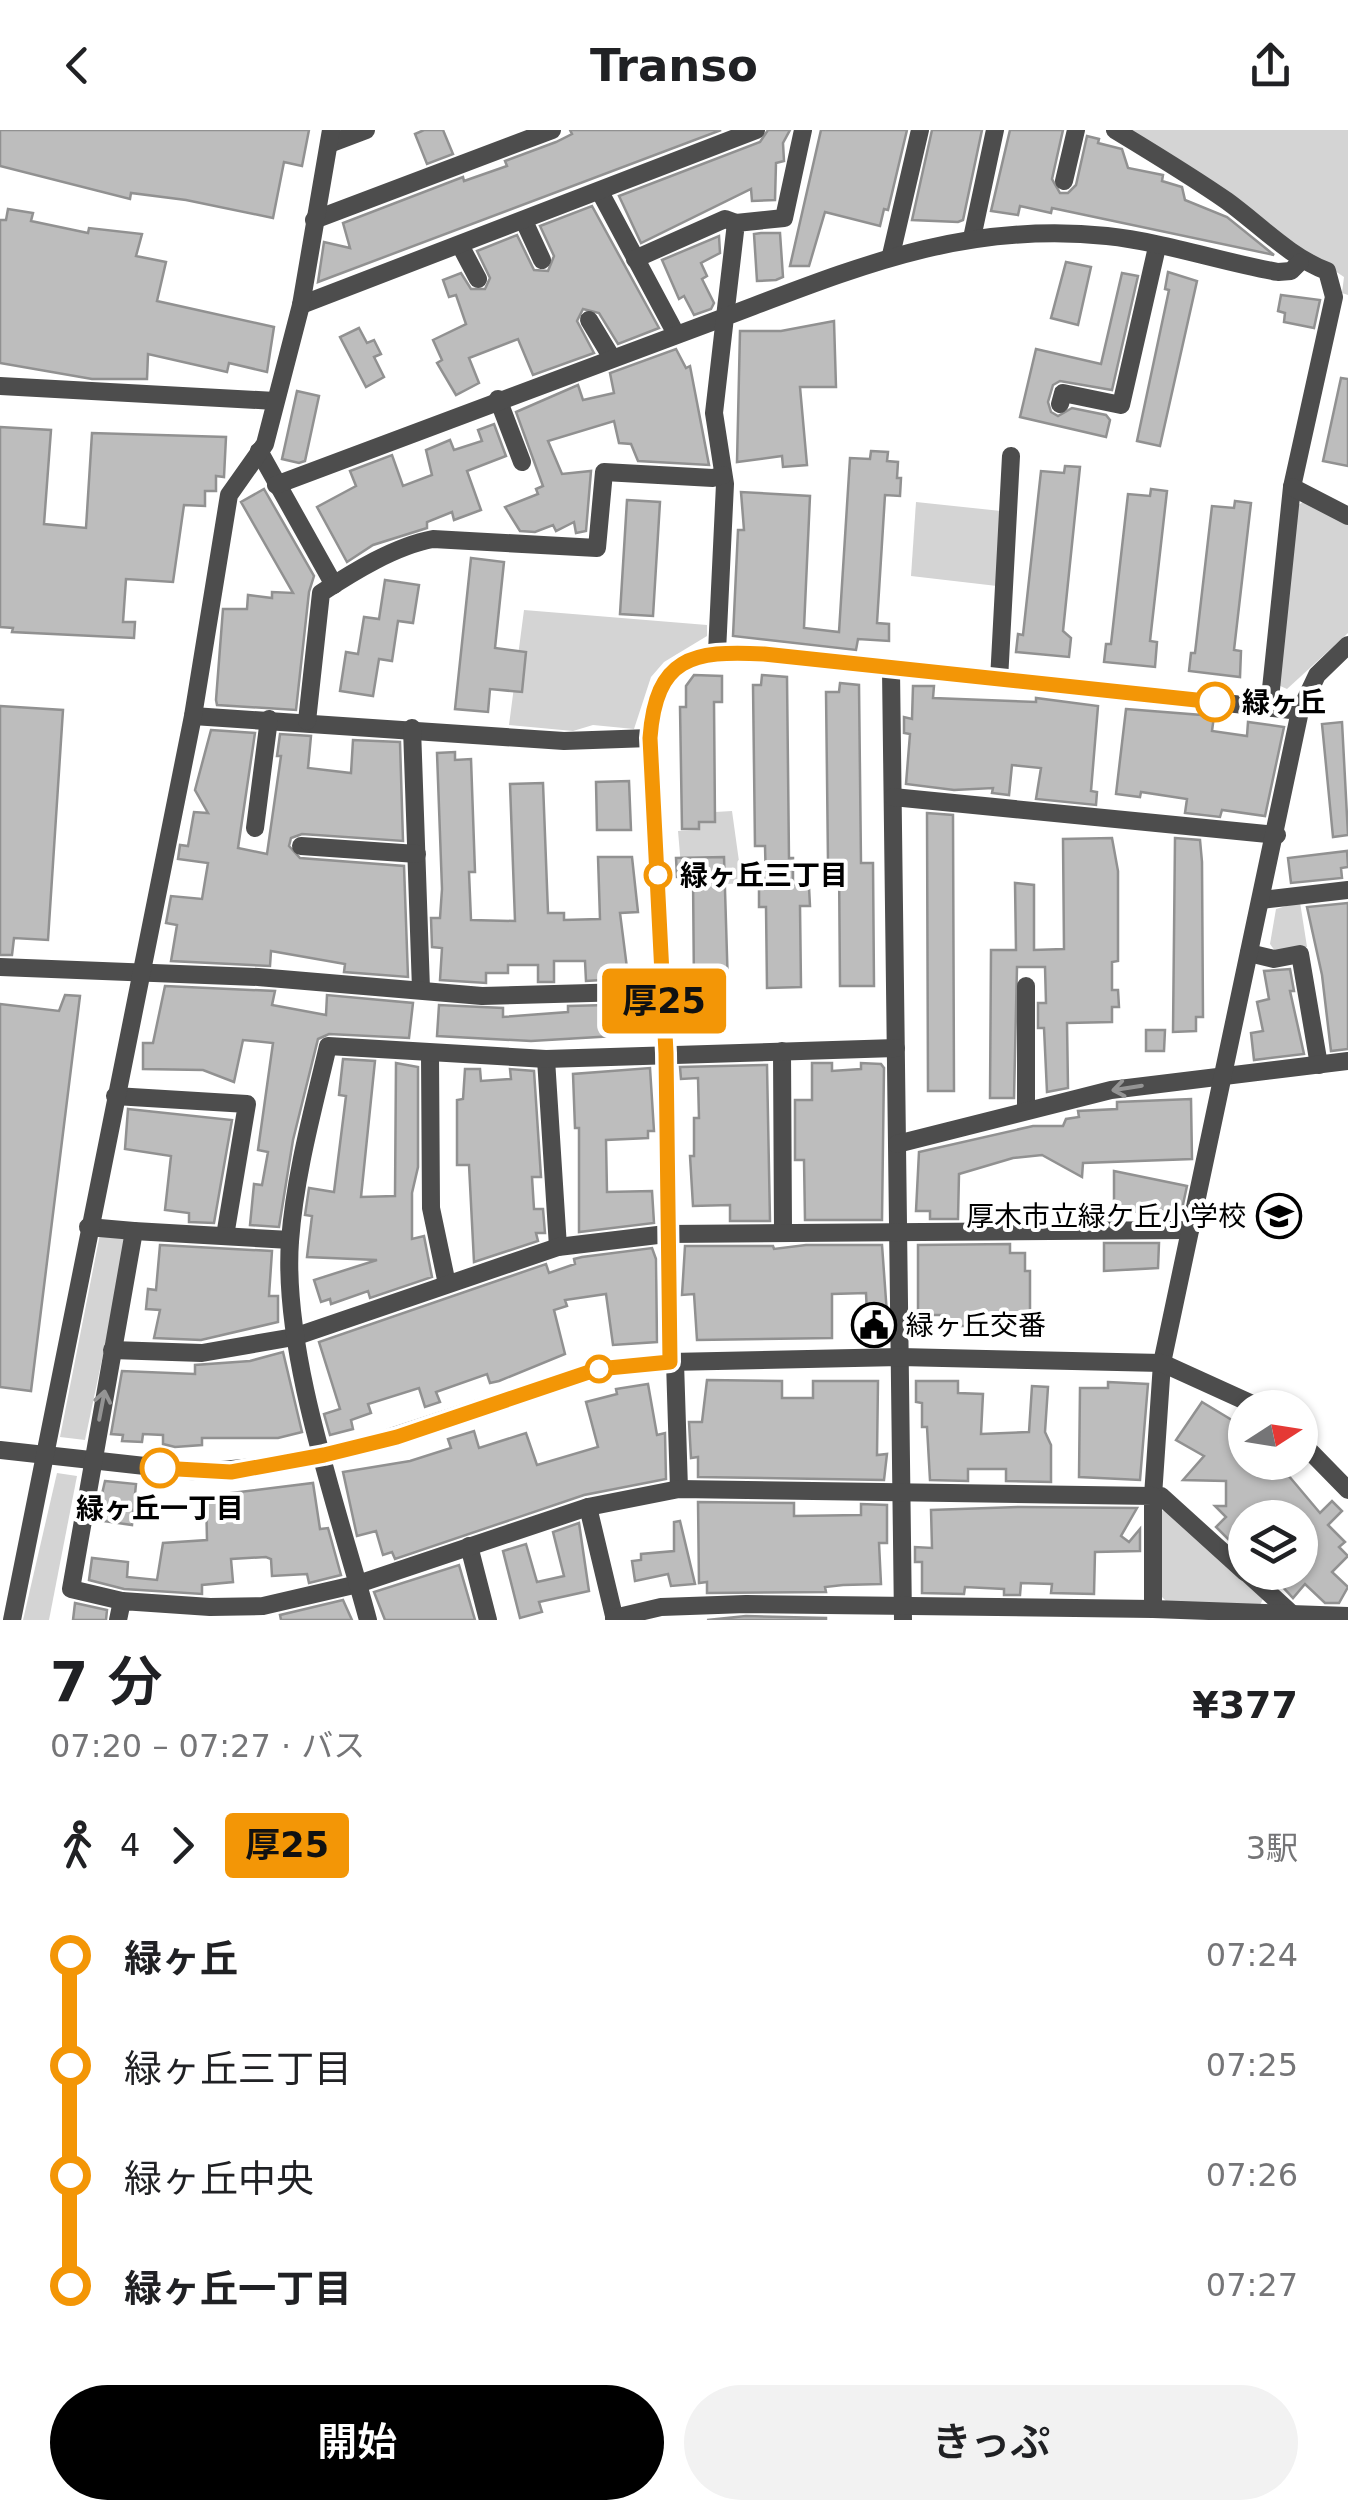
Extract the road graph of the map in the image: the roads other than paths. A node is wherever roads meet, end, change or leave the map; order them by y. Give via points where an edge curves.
1 (366, 130) edge
2 (552, 130) edge
3 (756, 130) edge
4 (802, 130) edge
5 (920, 130) edge
6 (996, 130) edge
7 (1076, 130) edge
8 (1115, 130) edge
9 (330, 137) edge
10 (1064, 181) dead end
11 (600, 192) junction
12 (314, 220) junction
13 (524, 221) junction
14 (736, 223) junction
15 (972, 238) junction
16 (460, 245) junction
17 (1156, 247) junction
18 (891, 255) junction
19 (635, 258) junction
20 (542, 260) dead end
21 (1300, 262) junction
22 (478, 279) dead end
23 (301, 305) junction
24 (725, 317) junction
25 (589, 320) dead end
26 (676, 334) junction
27 (612, 358) junction
28 (0, 386) edge
29 (1062, 392) dead end
30 (498, 399) junction
31 (276, 400) junction
32 (258, 452) junction
33 (1011, 456) dead end
34 (522, 462) dead end
35 (724, 475) junction
36 (276, 484) junction
37 (1292, 487) junction
38 (1348, 516) edge
39 (334, 585) junction
40 (1348, 645) edge
41 (716, 652) junction
42 (891, 670) junction
43 (999, 680) junction
44 (1268, 708) junction
45 (1300, 711) junction
46 (192, 716) junction
47 (270, 719) junction
48 (307, 720) junction
49 (412, 728) junction
50 (650, 738) junction
51 (893, 797) junction
52 (252, 816) dead end
53 (1277, 835) junction
54 (301, 846) dead end
55 (417, 854) junction
56 (1348, 890) edge
57 (1261, 900) junction
58 (1249, 953) junction
59 (0, 967) edge
60 (142, 970) junction
61 (420, 989) junction
62 (664, 990) junction
63 (1022, 997) dead end
64 (896, 1048) junction
65 (782, 1051) junction
66 (666, 1053) junction
67 (430, 1055) junction
68 (546, 1060) junction
69 (1348, 1060) edge
70 (1320, 1066) junction
71 (1223, 1074) junction
72 (115, 1096) junction
73 (1026, 1112) junction
74 (897, 1144) junction
75 (88, 1227) junction
76 (898, 1230) junction
77 (1190, 1230) junction
78 (134, 1231) junction
79 (783, 1232) junction
80 (666, 1234) junction
81 (225, 1236) junction
82 (290, 1240) junction
83 (558, 1247) junction
84 (447, 1284) junction
85 (294, 1337) junction
86 (112, 1350) junction
87 (900, 1356) junction
88 (672, 1362) junction
89 (1162, 1363) junction
90 (1228, 1393) edge
91 (0, 1450) edge
92 (42, 1455) junction
93 (324, 1455) junction
94 (92, 1459) junction
95 (1318, 1459) edge
96 (679, 1488) junction
97 (1348, 1490) edge
98 (901, 1491) junction
99 (1153, 1496) junction
100 (588, 1507) junction
101 (469, 1546) junction
102 (1228, 1557) edge
103 (358, 1584) junction
104 (1265, 1590) edge
105 (122, 1601) junction
106 (1153, 1610) junction
107 (903, 1612) edge
108 (1294, 1616) junction
109 (1348, 1616) edge
110 (1216, 1617) edge
111 (615, 1619) edge
112 (12, 1620) edge
113 (118, 1620) edge
114 (368, 1620) edge
115 (488, 1620) edge

1 - 9 street
2 - 12 street
3 - 11 street
4 - 14 street via 784,218
5 - 18 street
6 - 15 street
7 - 10 street
8 - 21 street via 1223,199
9 - 12 street
11 - 13 street
11 - 19 street
12 - 23 street
13 - 16 street
13 - 20 street
14 - 19 street via 725,219
14 - 24 street
15 - 17 street via 1041,232
15 - 18 street
16 - 22 street
16 - 23 street
17 - 21 street via 1278,272
17 - 29 street via 1142,354 1120,411
18 - 24 street
19 - 26 street
21 - 37 street via 1328,271 1334,296
23 - 31 street
24 - 26 street
24 - 35 street via 714,413
25 - 27 street
26 - 27 street
27 - 30 street
28 - 31 street
30 - 34 street
30 - 36 street
31 - 32 street
32 - 36 street
32 - 46 street via 228,496
33 - 43 street
35 - 39 street via 604,472 597,548 433,539
35 - 41 street
36 - 39 street
37 - 38 street
37 - 44 street
39 - 48 street via 321,594
40 - 45 street via 1317,675
41 - 42 street
41 - 50 street via 668,674 652,709
42 - 43 street
42 - 51 street
43 - 44 street
44 - 45 street
45 - 53 street
46 - 47 street
46 - 60 street
47 - 48 street
47 - 52 street
48 - 49 street
49 - 50 street via 564,742
49 - 55 street
50 - 62 street
51 - 53 street
51 - 64 street
53 - 57 street
54 - 55 street
55 - 61 street
56 - 57 street
57 - 58 street
58 - 70 street via 1274,959 1300,954
58 - 71 street
59 - 60 street
60 - 61 street
60 - 72 street
61 - 62 street via 482,996
62 - 66 street
63 - 73 street
64 - 65 street
64 - 74 street
65 - 66 street
65 - 79 street
66 - 68 street
66 - 80 street
67 - 68 street
67 - 82 street via 328,1046
67 - 84 street via 431,1208
68 - 83 street
69 - 70 street
70 - 71 street
71 -> 73 street via 1112,1090
71 - 77 street
72 - 75 street
72 - 81 street via 246,1104
73 - 74 street
74 - 76 street
75 - 78 street
75 - 92 street
76 - 77 street
76 - 79 street
76 - 87 street
77 - 89 street
78 - 81 street
78 - 86 street
79 - 80 street
80 - 83 street
80 - 88 street
81 - 82 street
82 - 85 street
83 - 84 street
84 - 85 street
85 - 86 street via 202,1353
85 - 93 street
94 -> 86 street
87 - 88 street
87 - 89 street
87 - 98 street
88 - 93 street via 598,1369
88 - 96 street
89 - 90 street
89 - 99 street
91 - 92 street
92 - 94 street
92 - 112 street
93 - 94 street via 215,1472
93 - 103 street
94 - 105 street via 71,1590
95 - 97 street
96 - 98 street
96 - 100 street
98 - 99 street
98 - 107 street
99 - 102 street via 1161,1496
99 - 106 street
100 - 101 street
100 - 111 street
101 - 103 street
101 - 115 street
103 - 105 street via 264,1606
103 - 114 street
104 - 108 street
105 - 113 street
106 - 107 street
106 - 110 street
107 - 111 street via 661,1607
108 - 109 street
108 - 110 street

